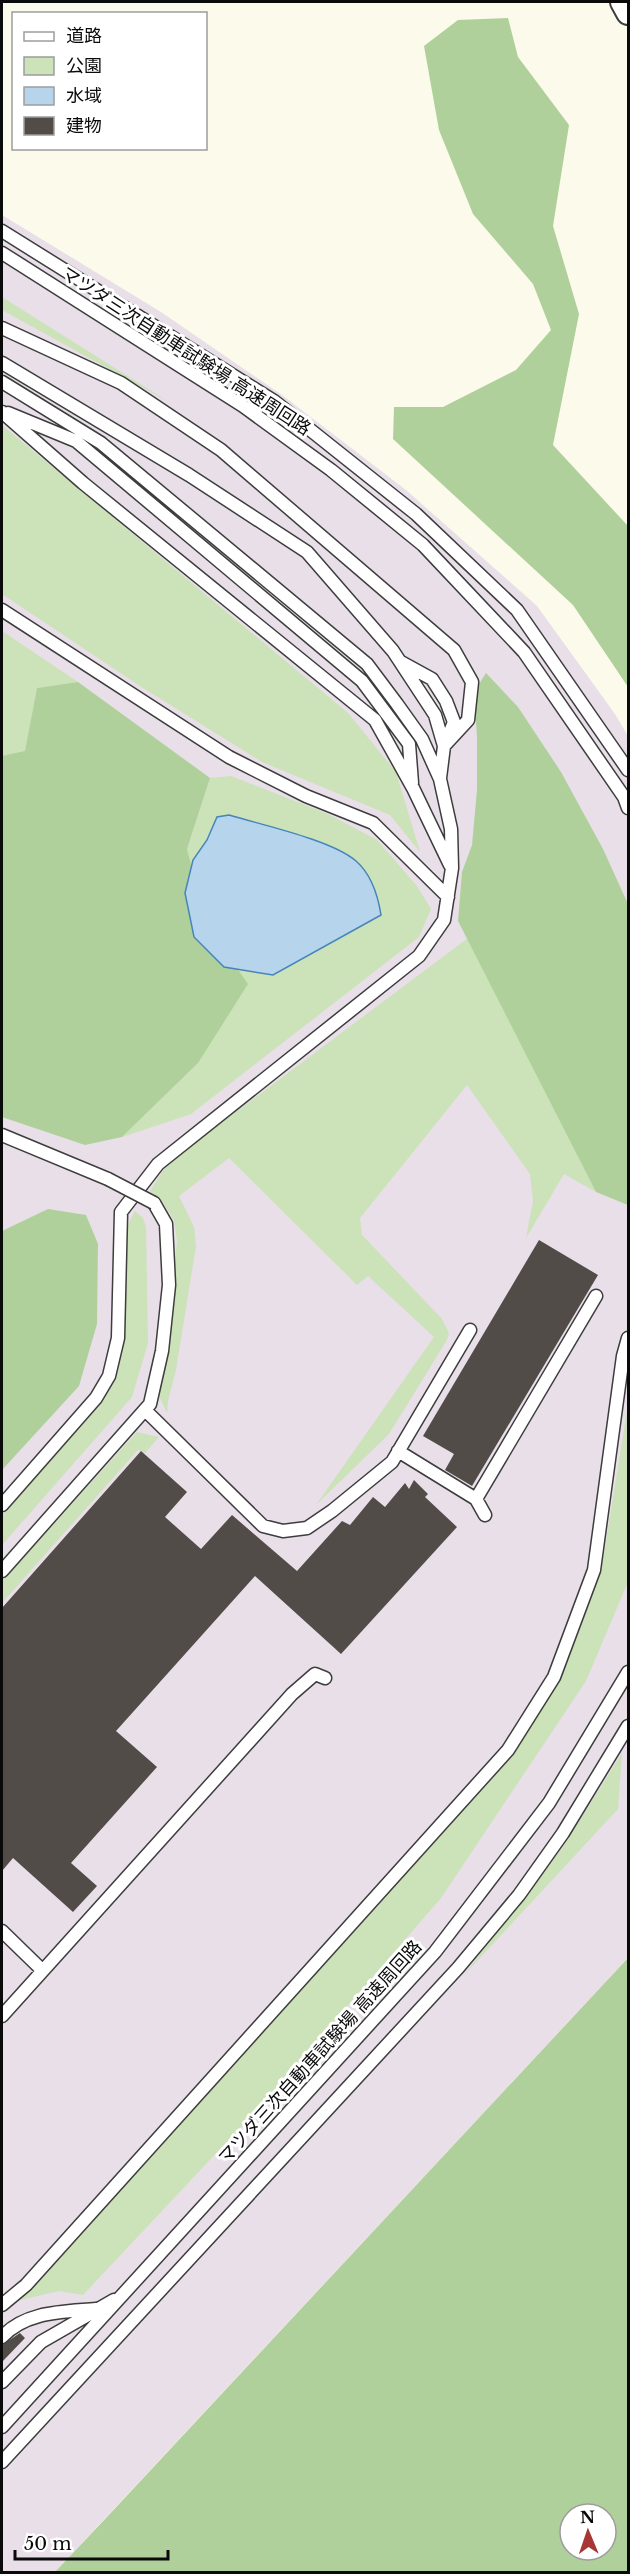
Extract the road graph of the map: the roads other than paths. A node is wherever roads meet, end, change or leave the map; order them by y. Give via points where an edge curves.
1 (622, 2) edge
2 (628, 13) edge
3 (2, 231) edge
4 (2, 253) edge
5 (2, 328) edge
6 (2, 363) edge
7 (2, 382) edge
8 (2, 411) edge
9 (2, 610) edge
10 (399, 661) junction
11 (444, 746) junction
12 (628, 770) edge
13 (440, 779) junction
14 (413, 788) junction
15 (628, 808) edge
16 (452, 868) junction
17 (448, 897) junction
18 (2, 1134) edge
19 (596, 1296) dead end
20 (470, 1330) dead end
21 (628, 1338) edge
22 (145, 1410) junction
23 (398, 1451) junction
24 (476, 1499) junction
25 (2, 1505) edge
26 (485, 1515) dead end
27 (2, 1571) edge
28 (628, 1672) edge
29 (325, 1678) dead end
30 (628, 1726) edge
31 (2, 1931) edge
32 (42, 1970) junction
33 (2, 2016) edge
34 (125, 2293) junction
35 (2, 2305) edge
36 (100, 2308) junction
37 (2, 2337) edge
38 (2, 2382) edge
39 (2, 2427) edge
40 (2, 2462) edge

1 - 2 street
3 - 12 lane via 274,401 416,514 517,610
4 - 15 lane, マツダ三次自動車試験場 高速周回路 via 243,406 331,470 423,545 524,652
5 - 11 lane via 121,383 221,450 453,650 472,682 468,720
6 - 10 lane via 189,475 307,552
7 - 13 lane via 101,443 367,664 422,739
8 - 14 lane via 83,483 375,720
8 - 14 lane via 76,441 362,681 409,744
9 - 17 lane via 229,757 306,796 373,823
10 - 11 lane via 435,716
10 - 11 lane via 432,679 446,701 454,722
11 - 13 lane
13 - 16 lane via 451,829
14 - 16 lane
16 - 17 lane
17 - 25 lane via 444,920 419,956 158,1164 121,1212 118,1338 109,1376 96,1398
18 - 22 lane, bridge via 154,1203 166,1224 169,1285 162,1351 150,1404
19 - 24 lane
20 - 23 lane
21 - 35 lane via 594,1570 554,1677 508,1750 26,2286
22 - 23 lane via 264,1526 283,1531 307,1528 392,1462
22 - 27 lane
23 - 24 lane
24 - 26 lane
28 - 34 lane, マツダ三次自動車試験場 高速周回路 via 549,1803 435,1952
29 - 32 lane via 315,1674 292,1694
30 - 40 lane via 563,1833 525,1887 458,1968
31 - 32 lane
32 - 33 lane
34 - 36 lane
34 - 39 lane, マツダ三次自動車試験場 高速周回路
36 - 37 lane via 42,2314 12,2325
36 - 38 lane via 41,2342

